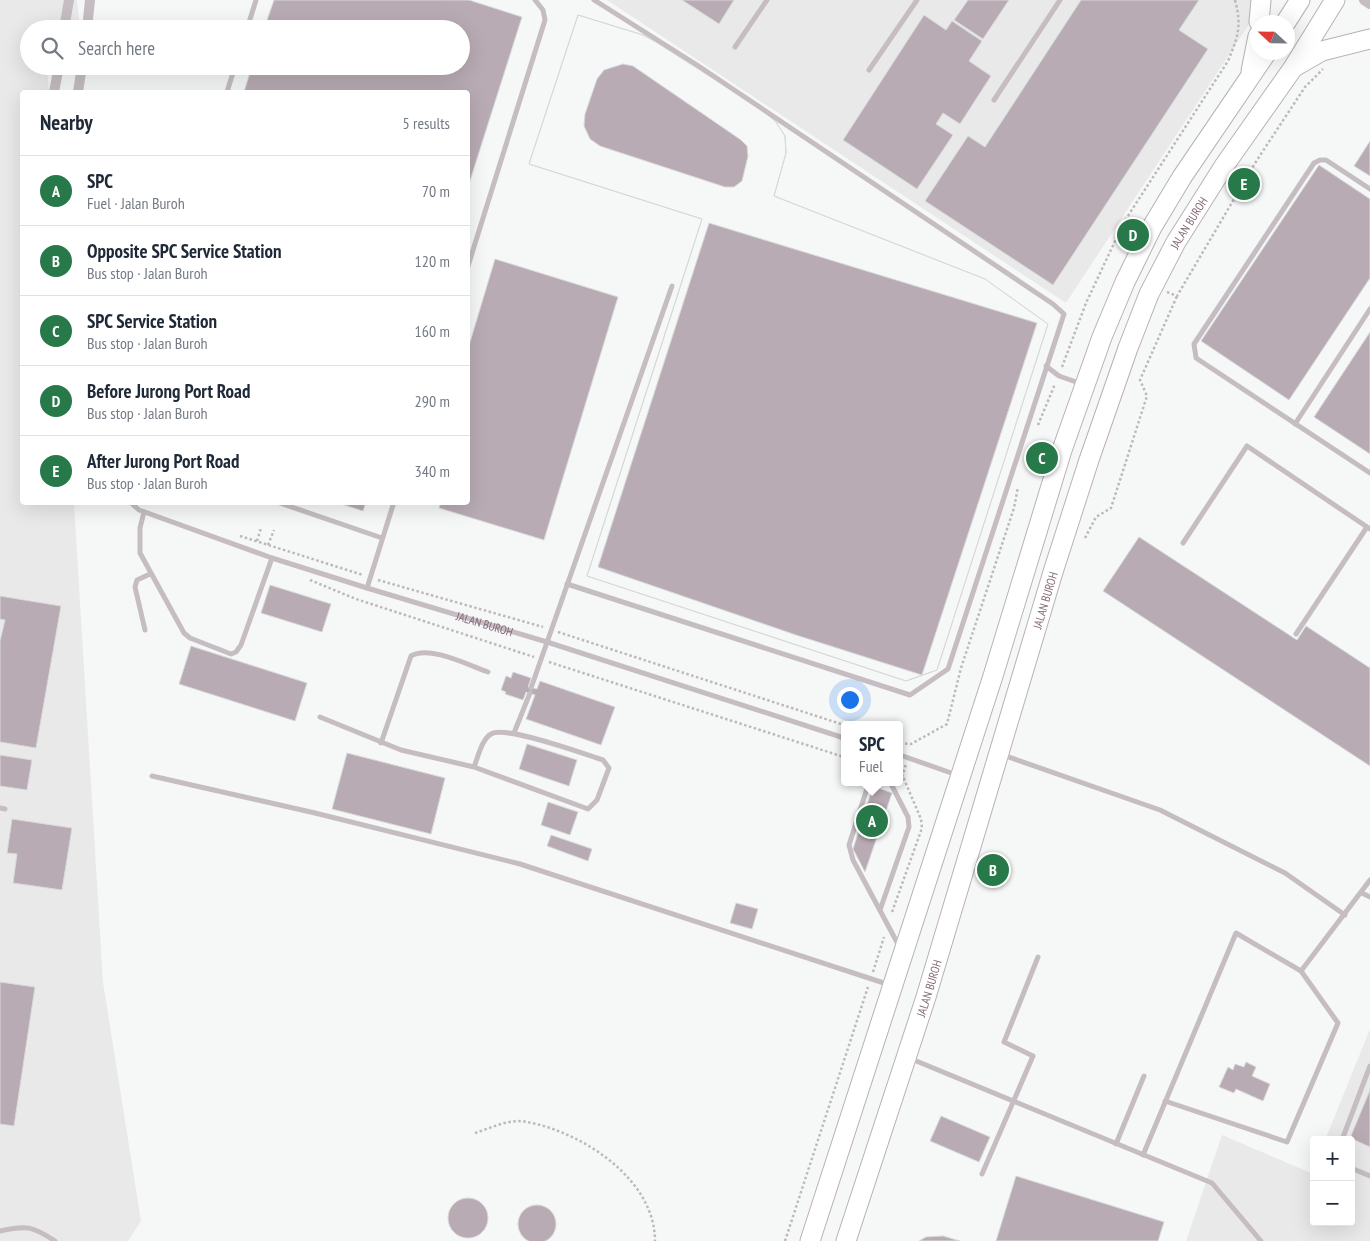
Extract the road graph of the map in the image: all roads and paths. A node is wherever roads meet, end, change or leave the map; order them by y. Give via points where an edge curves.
1 (69, 0) edge
2 (90, 0) edge
3 (256, 0) edge
4 (535, 0) edge
5 (594, 0) edge
6 (767, 0) edge
7 (917, 0) edge
8 (1060, 0) edge
9 (1261, 0) edge
10 (1300, 0) edge
11 (1335, 0) edge
12 (1364, 0) edge
13 (1370, 4) edge
14 (1260, 15) edge
15 (1290, 15) edge
16 (66, 20) edge
17 (88, 20) edge
18 (250, 20) edge
19 (1370, 39) edge
20 (735, 47) dead end
21 (1254, 60) edge
22 (1262, 60) edge
23 (1328, 64) dead end
24 (1293, 68) junction
25 (869, 70) dead end
26 (57, 75) edge
27 (81, 75) edge
28 (232, 75) edge
29 (1250, 80) junction
30 (54, 90) edge
31 (78, 90) edge
32 (228, 90) edge
33 (994, 100) dead end
34 (1370, 189) edge
35 (470, 260) edge
36 (672, 286) dead end
37 (1153, 287) junction
38 (1177, 296) junction
39 (1370, 309) edge
40 (1046, 366) junction
41 (1085, 385) junction
42 (1295, 424) junction
43 (1370, 473) edge
44 (134, 505) edge
45 (286, 505) edge
46 (393, 505) edge
47 (144, 512) junction
48 (261, 528) dead end
49 (1369, 528) edge
50 (274, 530) dead end
51 (239, 536) dead end
52 (382, 538) junction
53 (1085, 538) dead end
54 (257, 541) junction
55 (1183, 543) dead end
56 (268, 545) junction
57 (272, 558) junction
58 (150, 574) junction
59 (304, 578) dead end
60 (370, 578) junction
61 (567, 584) junction
62 (367, 588) junction
63 (144, 630) dead end
64 (551, 630) junction
65 (1296, 634) dead end
66 (547, 642) junction
67 (541, 659) junction
68 (961, 668) dead end
69 (488, 672) dead end
70 (320, 717) dead end
71 (841, 725) edge
72 (514, 733) junction
73 (841, 737) edge
74 (381, 743) junction
75 (903, 743) edge
76 (998, 753) junction
77 (903, 756) edge
78 (841, 757) edge
79 (474, 767) junction
80 (152, 776) dead end
81 (960, 776) junction
82 (903, 778) edge
83 (868, 786) edge
84 (892, 786) edge
85 (1370, 880) edge
86 (1362, 893) junction
87 (1370, 897) edge
88 (880, 910) junction
89 (1345, 915) junction
90 (887, 924) junction
91 (903, 953) junction
92 (1038, 957) dead end
93 (1301, 971) junction
94 (870, 978) junction
95 (893, 986) junction
96 (906, 1057) junction
97 (1370, 1066) edge
98 (1144, 1076) dead end
99 (1165, 1100) junction
100 (1013, 1101) junction
101 (475, 1133) dead end
102 (1344, 1136) edge
103 (1116, 1144) junction
104 (1143, 1154) junction
105 (1355, 1170) edge
106 (982, 1174) dead end
107 (1370, 1176) edge
108 (0, 1231) edge
109 (55, 1241) edge
110 (655, 1241) edge
111 (785, 1241) edge
112 (810, 1241) edge
113 (846, 1241) edge
114 (1261, 1241) edge

1 - 16 street
2 - 17 street
3 - 18 lane
4 - 35 lane via 546,20
5 - 40 lane via 697,65 1059,308 1064,314
6 - 20 lane
7 - 25 lane
8 - 33 lane
9 - 14 highway
10 - 15 highway
11 - 24 highway, JALAN BUROH
12 - 13 street
19 - 24 highway via 1322,51
21 - 29 highway
22 - 29 highway
23 - 38 path via 1305,87 1262,152
24 - 37 highway, JALAN BUROH via 1213,183 1176,242
26 - 30 street
27 - 31 street
28 - 32 lane
29 - 41 highway via 1182,177 1152,227 1125,282
34 - 42 lane via 1326,160 1314,163 1194,344 1196,358
36 - 61 lane
37 - 38 path
37 - 76 highway, JALAN BUROH via 1089,460
38 - 53 path via 1140,380 1147,396 1110,508 1096,518
39 - 42 lane
40 - 41 lane via 1059,376
40 - 61 lane via 948,669 910,695
41 - 81 highway
42 - 43 lane
44 - 47 lane, JALAN BUROH
45 - 52 lane
46 - 52 lane
47 - 57 lane, JALAN BUROH
47 - 58 lane via 138,543
48 - 54 path
49 - 55 lane via 1247,446
49 - 65 lane
50 - 56 path
51 - 54 path
52 - 60 lane
54 - 56 path
56 - 60 path
57 - 58 lane via 240,645 231,654 184,633
57 - 62 lane, JALAN BUROH
58 - 63 lane via 137,580 135,587
59 - 67 path via 356,600
60 - 62 lane
60 - 64 path
61 - 64 lane
62 - 66 lane, JALAN BUROH
64 - 66 lane
64 - 71 path
66 - 67 lane
66 - 73 lane, JALAN BUROH
67 - 72 lane
67 - 78 path
68 - 75 path via 947,724 911,744
69 - 74 lane via 430,652 411,656
70 - 74 lane
72 - 79 lane via 489,734
72 - 79 lane via 606,763 609,768 592,806 588,809
74 - 79 lane
76 - 89 lane via 1160,810 1285,872
76 - 96 highway, JALAN BUROH
77 - 81 lane
80 - 94 lane via 520,864
81 - 91 highway
82 - 90 path via 922,828
83 - 88 lane via 849,845 853,860
84 - 88 lane via 908,816 909,827
85 - 86 lane
86 - 87 lane
86 - 89 lane
88 - 90 lane
89 - 93 lane
90 - 91 lane
90 - 94 path
91 - 95 highway
92 - 100 lane via 1004,1042 1033,1056
93 - 99 lane via 1236,933
93 - 99 lane via 1338,1023 1287,1142
94 - 95 lane
94 - 111 path
95 - 112 highway
96 - 100 lane
96 - 113 highway, JALAN BUROH
97 - 102 lane
98 - 103 lane
99 - 104 lane
100 - 103 lane
100 - 106 lane
101 - 110 path via 508,1122 526,1121 561,1132 601,1153 636,1189 653,1221
103 - 104 lane
104 - 114 lane via 1212,1183
105 - 107 lane
108 - 109 lane via 32,1227

